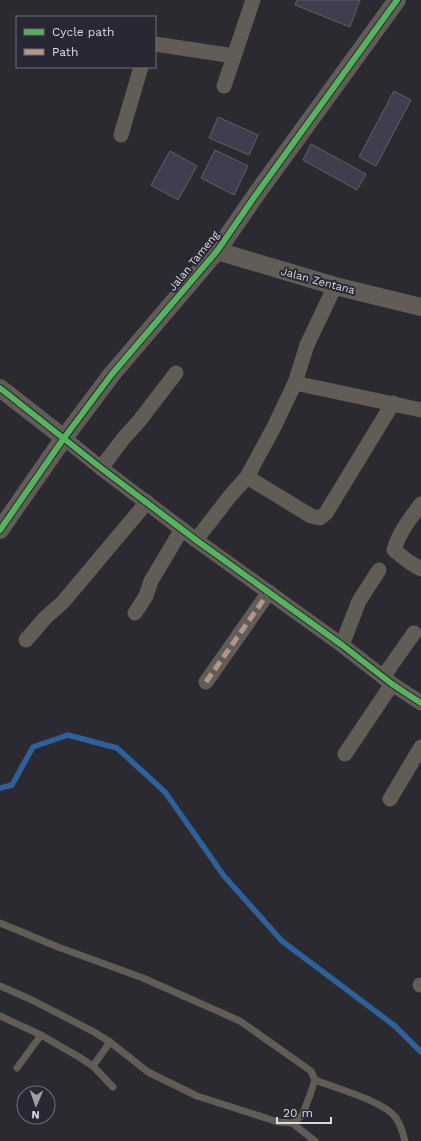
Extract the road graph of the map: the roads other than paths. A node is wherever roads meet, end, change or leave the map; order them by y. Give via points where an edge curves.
1 (253, 0) edge
2 (396, 0) edge
3 (156, 44) edge
4 (234, 56) junction
5 (141, 68) edge
6 (224, 86) dead end
7 (121, 135) dead end
8 (216, 252) junction
9 (335, 286) junction
10 (421, 307) edge
11 (176, 373) dead end
12 (295, 383) junction
13 (0, 388) edge
14 (393, 403) junction
15 (421, 410) edge
16 (64, 438) junction
17 (101, 468) junction
18 (247, 477) junction
19 (146, 502) junction
20 (421, 504) edge
21 (182, 529) junction
22 (0, 530) edge
23 (196, 540) junction
24 (421, 569) edge
25 (379, 570) dead end
26 (269, 592) junction
27 (135, 613) dead end
28 (414, 633) dead end
29 (26, 640) dead end
30 (342, 645) junction
31 (387, 681) junction
32 (206, 682) dead end
33 (421, 703) edge
34 (421, 748) edge
35 (345, 754) dead end
36 (390, 799) dead end
37 (0, 923) edge
38 (0, 986) edge
39 (0, 1016) edge
40 (41, 1035) junction
41 (110, 1042) junction
42 (93, 1066) junction
43 (17, 1068) dead end
44 (315, 1080) junction
45 (113, 1087) dead end
46 (292, 1123) junction
47 (315, 1141) edge
48 (405, 1141) edge

1 - 4 street
2 - 8 street, Jalan Tameng
3 - 4 street
4 - 6 street
5 - 7 street
8 - 9 street, Jalan Zentana
8 - 16 street, Jalan Tameng via 112,374
9 - 10 street, Jalan Zentana
9 - 12 street via 307,345
11 - 17 street
12 - 14 street
12 - 18 street
13 - 16 street
14 - 15 street
14 - 18 street via 326,513 320,518 311,516
16 - 17 street
16 - 22 street, Jalan Tameng
17 - 19 street
18 - 23 street
19 - 21 street
19 - 29 street via 63,602
20 - 24 street via 403,528 394,550
21 - 23 street
21 - 27 street
23 - 26 street
25 - 30 street via 359,601
26 - 30 street
26 - 32 street
28 - 31 street
30 - 31 street
31 - 33 street
31 - 35 street
34 - 36 street
37 - 44 lane via 143,978 240,1021 307,1067
38 - 41 lane via 32,1000
39 - 40 lane
40 - 42 lane
40 - 43 lane
41 - 42 lane
41 - 46 lane via 148,1072 197,1096 278,1122
42 - 45 lane
44 - 46 lane via 302,1116
44 - 48 lane via 380,1105 395,1117 402,1127
46 - 47 lane

